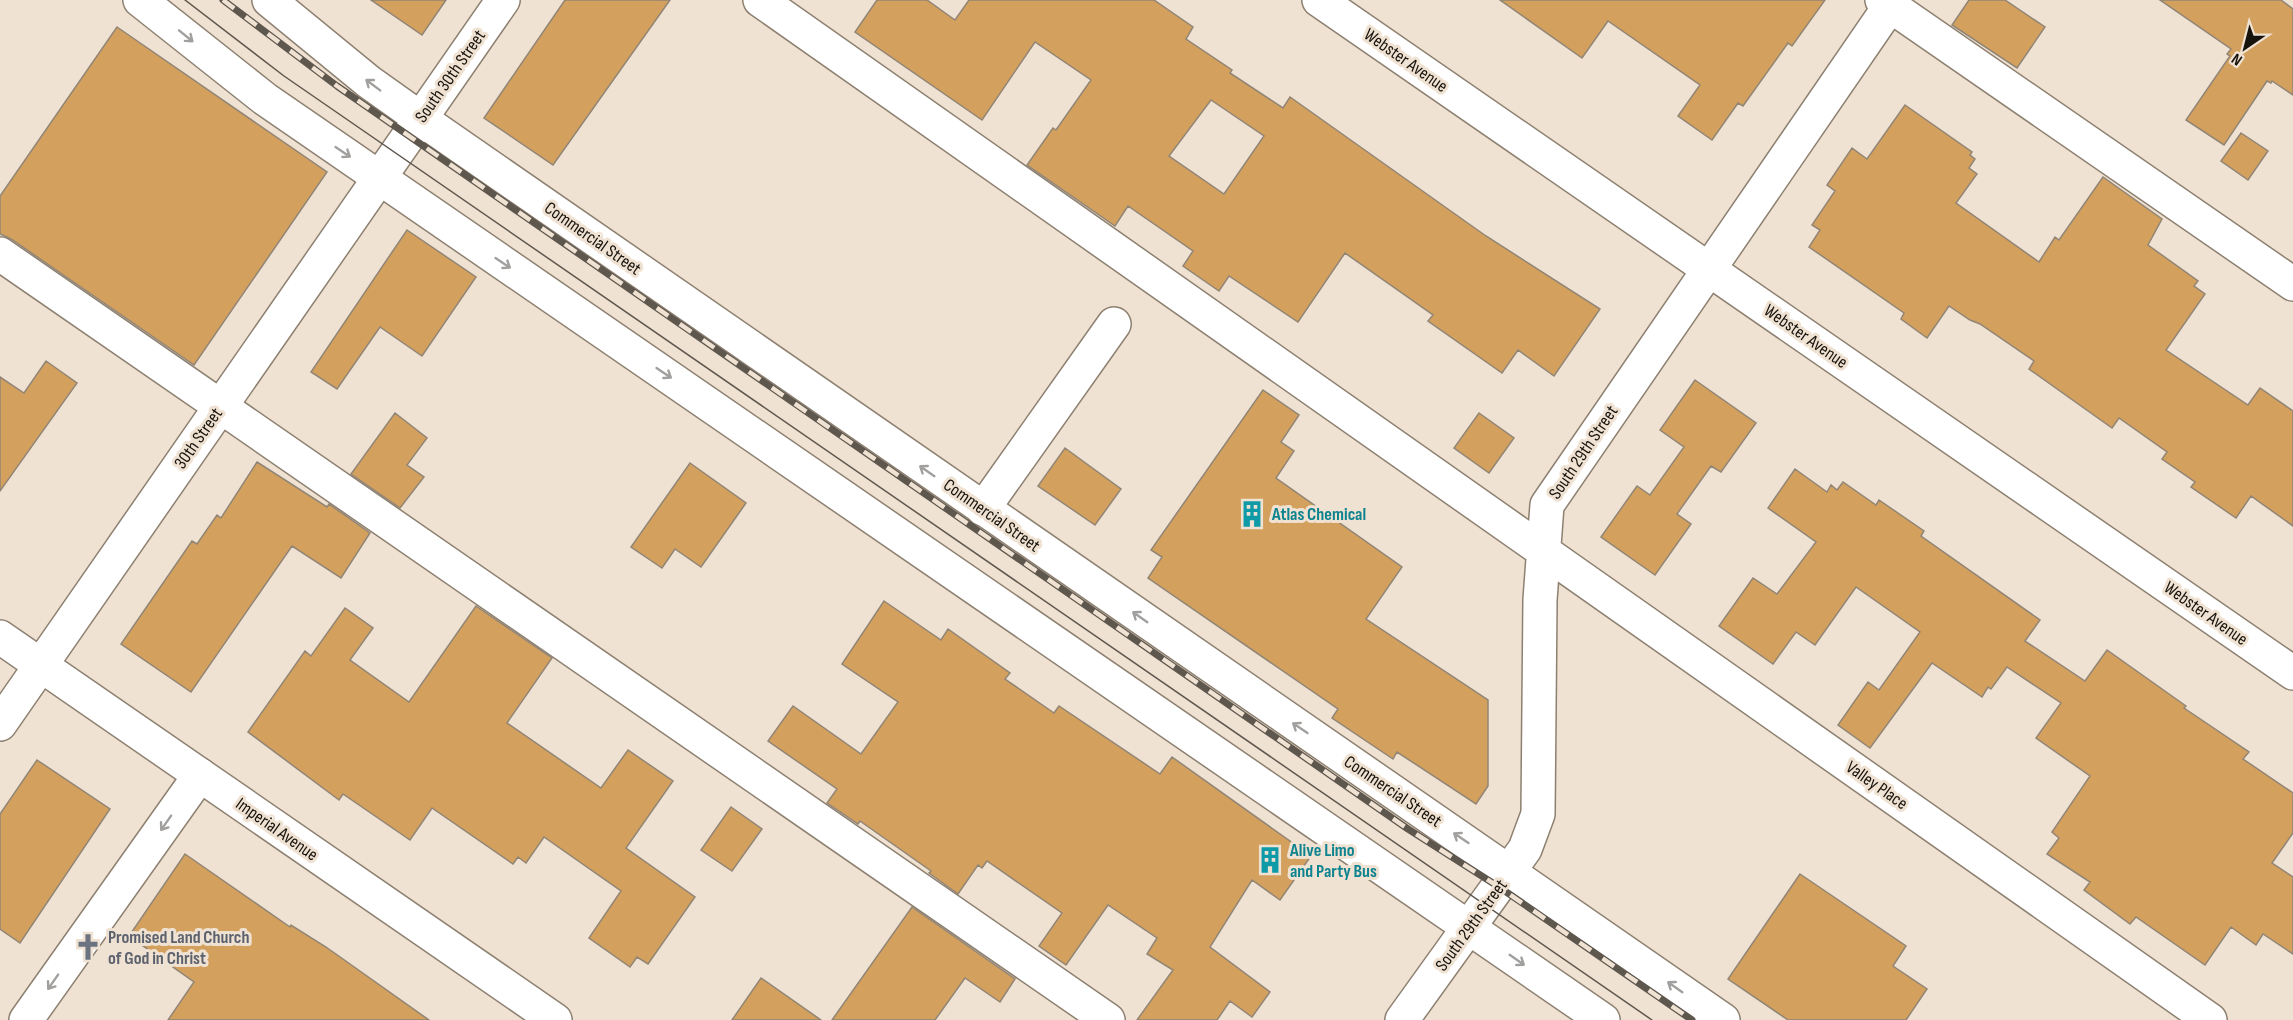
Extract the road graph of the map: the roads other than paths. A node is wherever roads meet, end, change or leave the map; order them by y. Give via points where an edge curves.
1 (140, 0) edge
2 (269, 0) edge
3 (503, 0) edge
4 (760, 0) edge
5 (1319, 0) edge
6 (1888, 2) edge
7 (421, 119) junction
8 (388, 165) junction
9 (0, 254) edge
10 (1708, 268) junction
11 (2293, 284) edge
12 (1114, 324) dead end
13 (220, 407) junction
14 (983, 509) junction
15 (1545, 550) junction
16 (0, 637) edge
17 (40, 665) junction
18 (2293, 673) edge
19 (0, 724) edge
20 (200, 775) junction
21 (1509, 871) junction
22 (1469, 927) junction
23 (26, 1020) edge
24 (555, 1020) edge
25 (1108, 1020) edge
26 (1402, 1020) edge
27 (1603, 1020) edge
28 (1723, 1020) edge
29 (2210, 1020) edge

1 -> 8 main road via 265,99
7 -> 2 main road, Commercial Street
3 - 7 main road, South 30th Street
4 - 15 main road, Valley Place
5 - 10 main road, Webster Avenue
6 - 10 main road, South 29th Street
6 - 11 main road
7 - 8 main road, South 30th Street
14 -> 7 main road, Commercial Street
8 - 13 main road, 30th Street
8 -> 22 main road
9 - 13 main road
10 - 15 main road, South 29th Street via 1548,505
10 - 18 main road, Webster Avenue
12 - 14 main road
13 - 17 main road, 30th Street
13 - 25 main road
21 -> 14 main road, Commercial Street
15 - 21 main road, South 29th Street via 1540,600 1538,814 1525,849
15 - 29 main road, Valley Place
16 - 17 main road, Imperial Avenue
17 - 19 main road, 30th Street
17 - 20 main road, Imperial Avenue
20 -> 23 main road
20 - 24 main road, Imperial Avenue
21 - 22 main road, South 29th Street
28 -> 21 main road, Commercial Street
22 - 26 main road, South 29th Street
22 -> 27 main road

